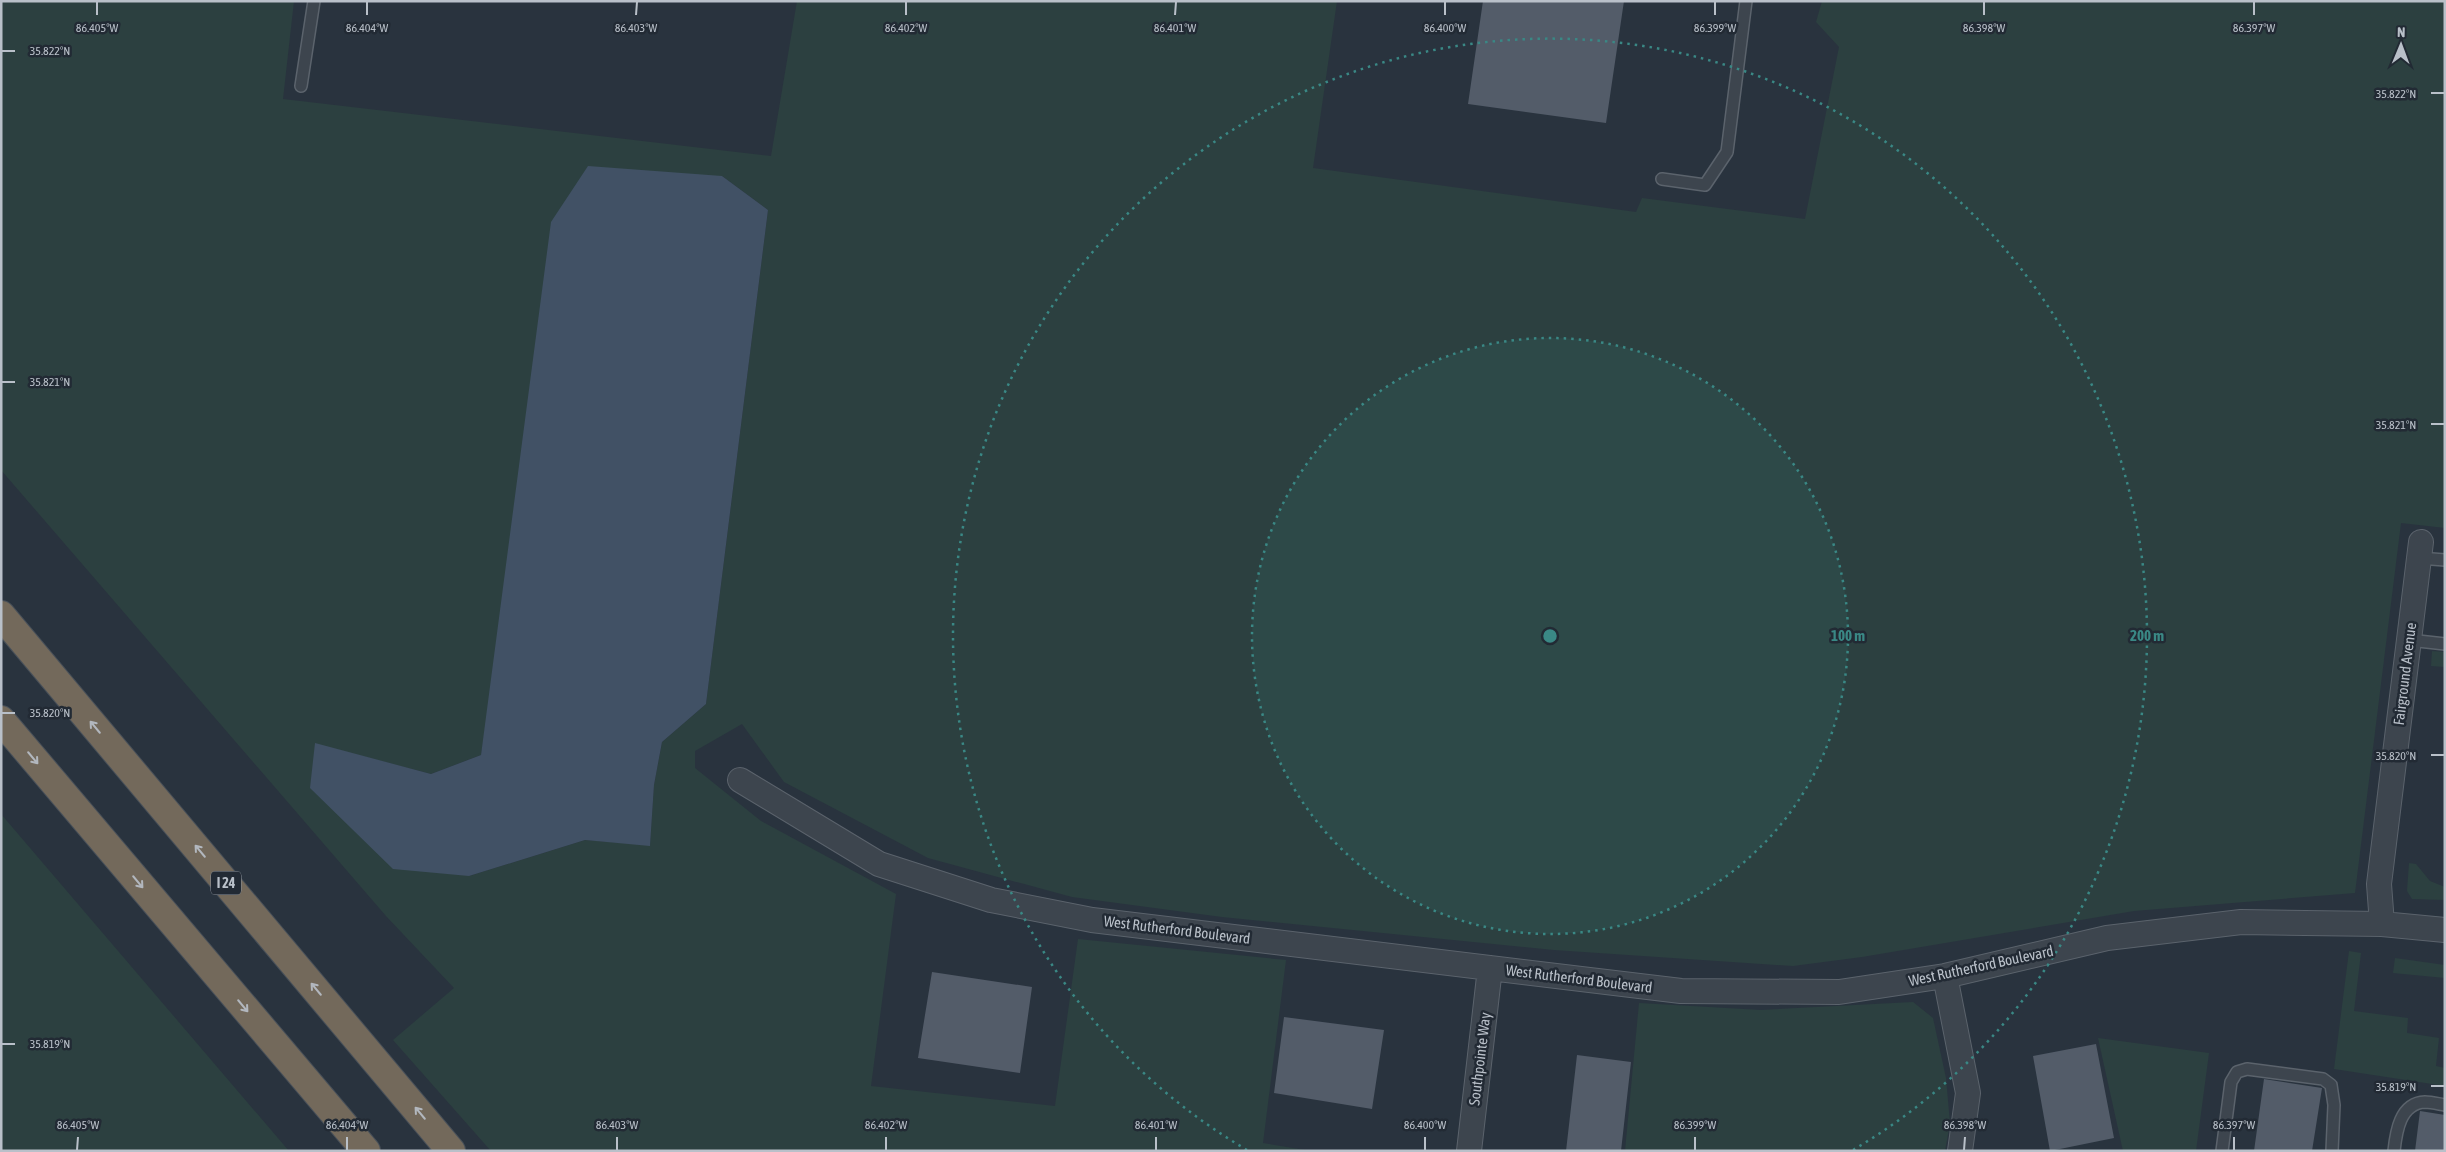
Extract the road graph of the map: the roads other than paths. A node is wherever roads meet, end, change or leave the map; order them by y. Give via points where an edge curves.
1 (314, 1) edge
2 (1746, 1) edge
3 (301, 86) dead end
4 (1662, 180) dead end
5 (2420, 550) joint
6 (2445, 560) edge
7 (1, 615) edge
8 (2409, 640) junction
9 (2445, 644) edge
10 (1, 720) edge
11 (740, 780) dead end
12 (2382, 924) junction
13 (2445, 930) edge
14 (1490, 968) junction
15 (1945, 976) junction
16 (2445, 1105) edge
17 (366, 1151) edge
18 (452, 1151) edge
19 (1469, 1151) edge
20 (1960, 1151) edge
21 (2222, 1151) edge
22 (2332, 1151) edge
23 (2394, 1151) edge

1 - 3 lane
2 - 4 lane via 1727,152 1706,185
5 - 6 lane
5 - 8 street, Fairground Avenue
18 -> 7 highway, I 24
8 - 9 lane
8 - 12 street, Fairground Avenue via 2379,884
10 -> 17 highway
11 - 14 street, West Rutherford Boulevard via 879,864 991,900 1092,920
12 - 13 street, West Rutherford Boulevard
12 - 15 street, West Rutherford Boulevard via 2242,922 2107,938
14 - 15 street, West Rutherford Boulevard via 1681,991 1839,992
14 - 19 street, Southpointe Way
15 - 20 street via 1968,1093
16 - 23 lane via 2424,1102 2410,1108 2397,1126
21 - 22 lane via 2231,1082 2238,1072 2247,1069 2323,1079 2331,1085 2334,1105

